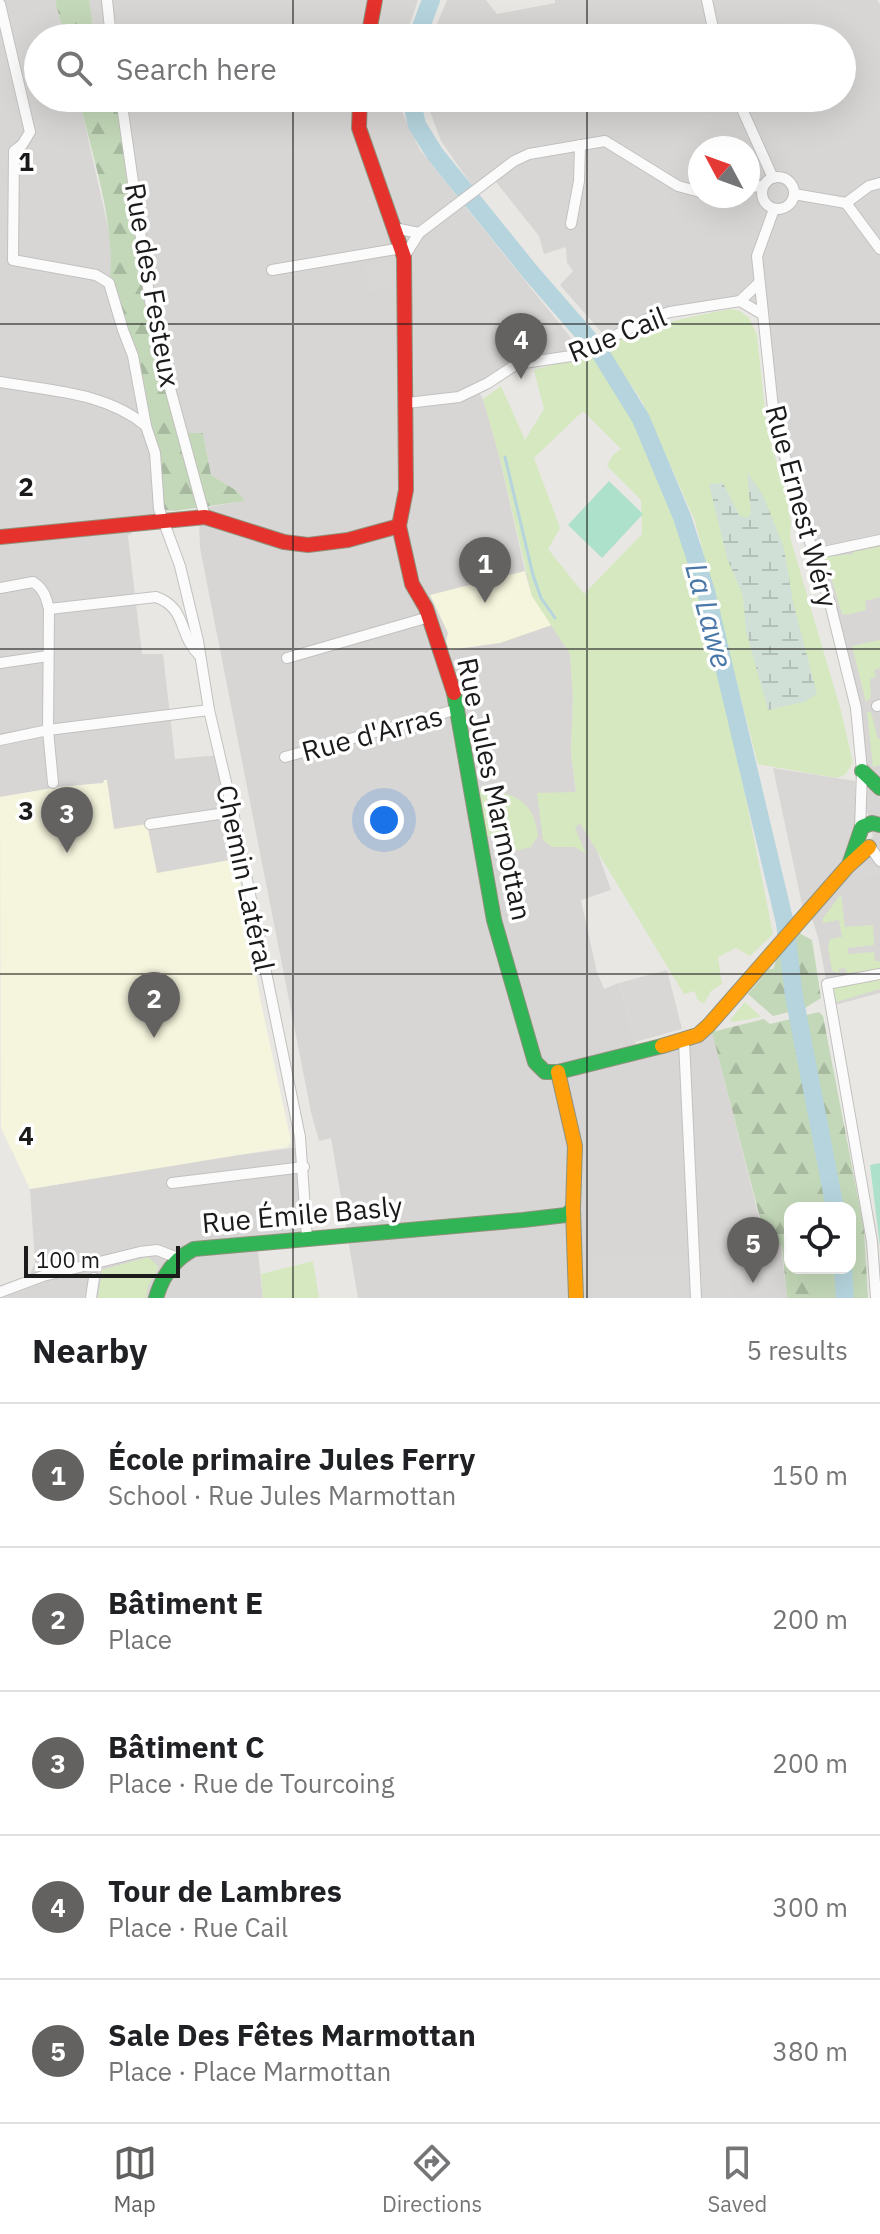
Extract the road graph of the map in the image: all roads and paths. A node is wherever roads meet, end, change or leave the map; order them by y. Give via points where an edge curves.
1 (107, 0) edge
2 (375, 0) edge
3 (707, 0) edge
4 (0, 4) edge
5 (110, 24) edge
6 (371, 24) edge
7 (712, 24) edge
8 (24, 106) edge
9 (25, 112) edge
10 (123, 112) edge
11 (360, 112) edge
12 (743, 112) edge
13 (580, 145) junction
14 (773, 178) junction
15 (880, 183) edge
16 (760, 186) edge
17 (763, 186) junction
18 (688, 189) edge
19 (794, 194) junction
20 (846, 203) junction
21 (774, 209) junction
22 (571, 224) dead end
23 (394, 228) junction
24 (419, 233) junction
25 (880, 249) edge
26 (403, 253) junction
27 (272, 270) dead end
28 (759, 283) junction
29 (740, 301) junction
30 (762, 314) junction
31 (0, 382) edge
32 (407, 403) junction
33 (146, 426) junction
34 (205, 517) junction
35 (164, 522) junction
36 (399, 526) junction
37 (0, 537) edge
38 (880, 540) edge
39 (814, 554) junction
40 (0, 588) edge
41 (49, 609) junction
42 (429, 617) junction
43 (199, 655) junction
44 (48, 656) junction
45 (287, 658) dead end
46 (0, 663) edge
47 (458, 709) junction
48 (209, 710) junction
49 (48, 730) junction
50 (0, 740) edge
51 (285, 757) dead end
52 (862, 771) junction
53 (53, 783) dead end
54 (880, 788) edge
55 (233, 812) junction
56 (150, 824) dead end
57 (871, 825) edge
58 (873, 846) edge
59 (880, 861) edge
60 (848, 866) junction
61 (880, 974) edge
62 (684, 1041) junction
63 (558, 1072) junction
64 (304, 1167) junction
65 (172, 1183) dead end
66 (573, 1190) junction
67 (573, 1209) junction
68 (523, 1220) junction
69 (307, 1238) junction
70 (574, 1253) junction
71 (178, 1258) junction
72 (94, 1278) dead end
73 (0, 1292) edge
74 (91, 1298) edge
75 (156, 1298) edge
76 (576, 1298) edge
77 (696, 1298) edge
78 (876, 1298) edge

1 - 5 street
2 - 6 street
3 - 7 street
4 - 8 street, Chemin Latéral
9 - 33 street, Chemin Latéral via 30,132 14,151 13,260 96,275 109,283 133,356
10 - 34 street, Rue des Festeux via 150,301
11 - 23 street, Rue Jules Marmottan via 359,128
12 - 14 street
13 - 18 street via 605,141
13 - 22 street via 582,163
13 - 24 street via 521,157
14 - 17 street
14 - 19 street via 788,180
15 - 20 street
16 - 17 street
17 - 21 street via 762,197
19 - 20 street
19 - 21 street via 785,208
20 - 25 street
21 - 28 street, Rue Ernest Wéry via 757,256
23 - 24 street
23 - 26 street, Rue Jules Marmottan
24 - 26 street
26 - 27 street
26 - 32 street, Rue Jules Marmottan
28 - 29 street
28 - 30 street, Rue Ernest Wéry
29 - 30 street
29 - 32 street, Rue Cail via 658,315 583,352 517,364 459,397
30 - 39 street, Rue Ernest Wéry via 774,418
31 - 33 street via 95,398 129,412
32 - 36 street, Rue Jules Marmottan via 406,490
33 - 35 street, Chemin Latéral
34 - 35 street
34 - 36 street via 292,544 322,545
35 - 37 street
35 - 43 street, Chemin Latéral via 180,566
36 - 42 street, Rue Jules Marmottan via 412,584
38 - 39 street
39 - 52 street, Rue Ernest Wéry via 856,708
40 - 41 street via 33,582
41 - 43 street via 156,597 177,609
41 - 44 street
42 - 45 street
42 - 47 street, Rue Jules Marmottan
43 - 48 street, Chemin Latéral
44 - 46 street
44 - 49 street
47 - 51 street, Rue d'Arras
47 - 63 street, Rue Jules Marmottan via 494,920 535,1062 545,1072
48 - 49 street
48 - 55 street, Chemin Latéral
49 - 50 street
49 - 53 street
52 - 54 street
52 - 57 street, Rue Ernest Wéry via 860,804
55 - 56 street
55 - 64 street, Chemin Latéral
57 - 58 street via 862,842
57 - 60 street
58 - 59 street
58 - 60 street
60 - 62 street via 709,1025
61 - 78 street via 827,984 872,1242
62 - 63 street
62 - 77 street
63 - 66 street via 573,1129
64 - 65 street
64 - 69 street, Chemin Latéral
66 - 67 street
66 - 68 street, Rue Émile Basly via 557,1209
67 - 68 street, Rue Émile Basly via 566,1215
67 - 70 street
68 - 69 street, Rue Émile Basly
68 - 70 street, Rue Émile Basly via 558,1224
69 - 71 street, Rue Émile Basly via 200,1248
70 - 76 street
71 - 73 street, Rue Émile Basly via 157,1250 140,1252
71 - 75 street
72 - 74 street

